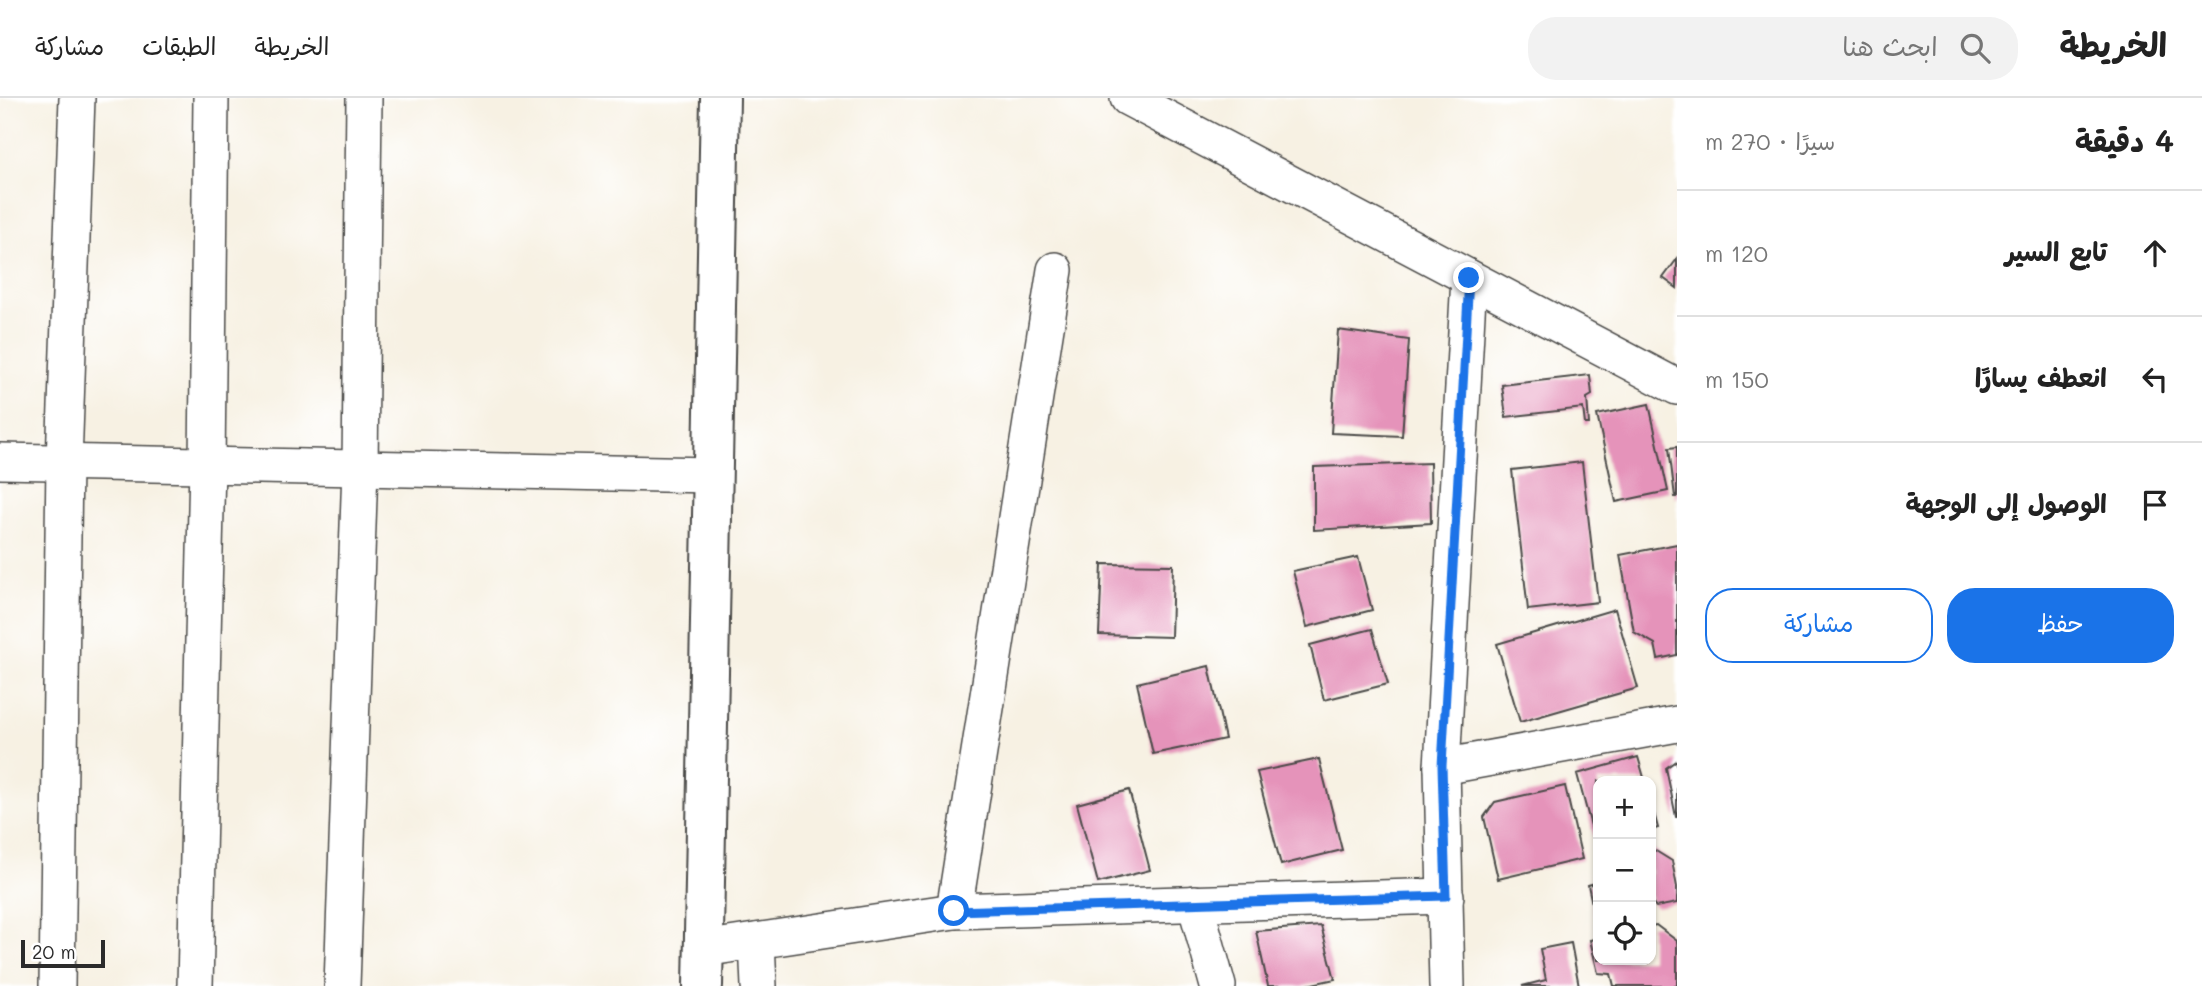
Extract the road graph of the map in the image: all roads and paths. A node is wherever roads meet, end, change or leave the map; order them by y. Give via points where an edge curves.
1 (77, 98) edge
2 (211, 98) edge
3 (364, 98) edge
4 (720, 98) edge
5 (1128, 98) edge
6 (1055, 270) dead end
7 (1469, 278) junction
8 (1677, 387) edge
9 (0, 461) edge
10 (64, 462) junction
11 (207, 465) junction
12 (360, 468) junction
13 (712, 474) junction
14 (1677, 724) edge
15 (1442, 766) junction
16 (1446, 896) junction
17 (1195, 904) junction
18 (954, 911) junction
19 (757, 941) junction
20 (703, 967) edge
21 (57, 986) edge
22 (195, 986) edge
23 (342, 986) edge
24 (759, 986) edge
25 (1218, 986) edge
26 (1447, 986) edge

1 - 10 street
2 - 11 street
3 - 12 street
4 - 13 main road
5 - 7 street
6 - 18 street
7 - 8 street
7 - 15 street
9 - 10 street
10 - 11 street
10 - 21 street
11 - 12 street
11 - 22 street
12 - 13 street
12 - 23 street
13 - 20 main road
14 - 15 street
15 - 16 street
16 - 17 street
16 - 26 street
17 - 18 street
17 - 25 street
18 - 19 street
19 - 20 street
19 - 24 street

